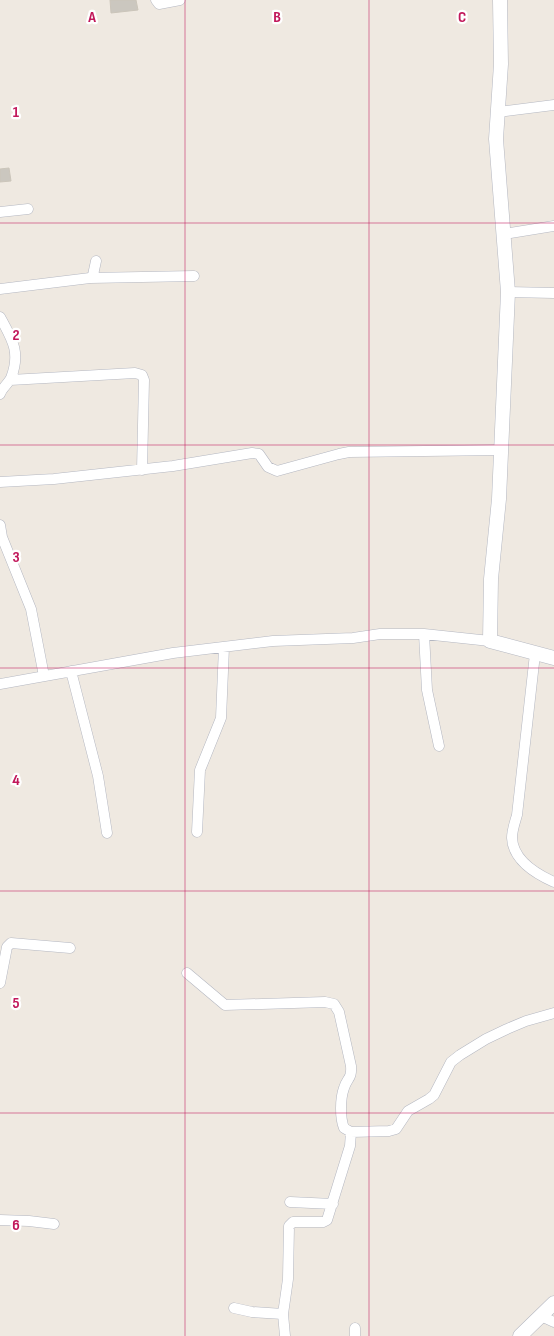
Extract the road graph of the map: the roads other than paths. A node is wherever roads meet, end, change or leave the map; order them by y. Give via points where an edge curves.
1 (156, 0) edge
2 (180, 0) edge
3 (500, 0) edge
4 (554, 105) edge
5 (498, 112) junction
6 (28, 208) dead end
7 (0, 212) edge
8 (554, 226) edge
9 (504, 234) junction
10 (96, 261) dead end
11 (194, 276) dead end
12 (90, 278) junction
13 (0, 289) edge
14 (508, 292) junction
15 (554, 293) edge
16 (0, 317) edge
17 (10, 380) junction
18 (0, 394) edge
19 (501, 450) junction
20 (142, 470) junction
21 (0, 482) edge
22 (0, 525) edge
23 (424, 634) junction
24 (490, 641) junction
25 (224, 647) junction
26 (535, 654) junction
27 (554, 658) edge
28 (71, 671) junction
29 (44, 676) junction
30 (0, 684) edge
31 (439, 746) dead end
32 (197, 832) dead end
33 (107, 833) dead end
34 (554, 882) edge
35 (70, 948) dead end
36 (187, 973) dead end
37 (0, 983) edge
38 (554, 1013) edge
39 (351, 1132) junction
40 (290, 1202) dead end
41 (333, 1204) junction
42 (0, 1220) edge
43 (54, 1224) dead end
44 (554, 1303) edge
45 (234, 1308) dead end
46 (283, 1314) junction
47 (541, 1316) junction
48 (554, 1322) edge
49 (285, 1336) edge
50 (520, 1336) edge

1 - 2 street via 159,4
3 - 5 street
4 - 5 street
5 - 9 street via 496,139
6 - 7 street
8 - 9 street
9 - 14 street
10 - 12 street
11 - 12 street
12 - 13 street
14 - 15 street
14 - 19 street
16 - 17 street via 16,352
17 - 18 street
17 - 20 street via 142,375
19 - 20 street via 349,452 277,471 268,467 256,453
19 - 24 street via 491,570
20 - 21 street
22 - 29 street via 31,609
23 - 24 street
23 - 25 street via 296,639
23 - 31 street via 426,683
24 - 26 street
25 - 28 street
25 - 32 street via 221,718 200,770
26 - 27 street
26 - 34 street via 512,840 523,862
28 - 29 street
28 - 33 street via 98,776
29 - 30 street
35 - 37 street via 12,943 7,947
36 - 39 street via 225,1005 334,1004 339,1012 351,1066 342,1094 342,1120 344,1128
38 - 39 street via 507,1029 460,1055 451,1062 434,1095 408,1111 396,1129
39 - 41 street
40 - 41 street
41 - 46 street via 326,1221 293,1222 289,1226 288,1280
42 - 43 street
44 - 47 street
45 - 46 street
46 - 49 street
47 - 48 street
47 - 50 street

